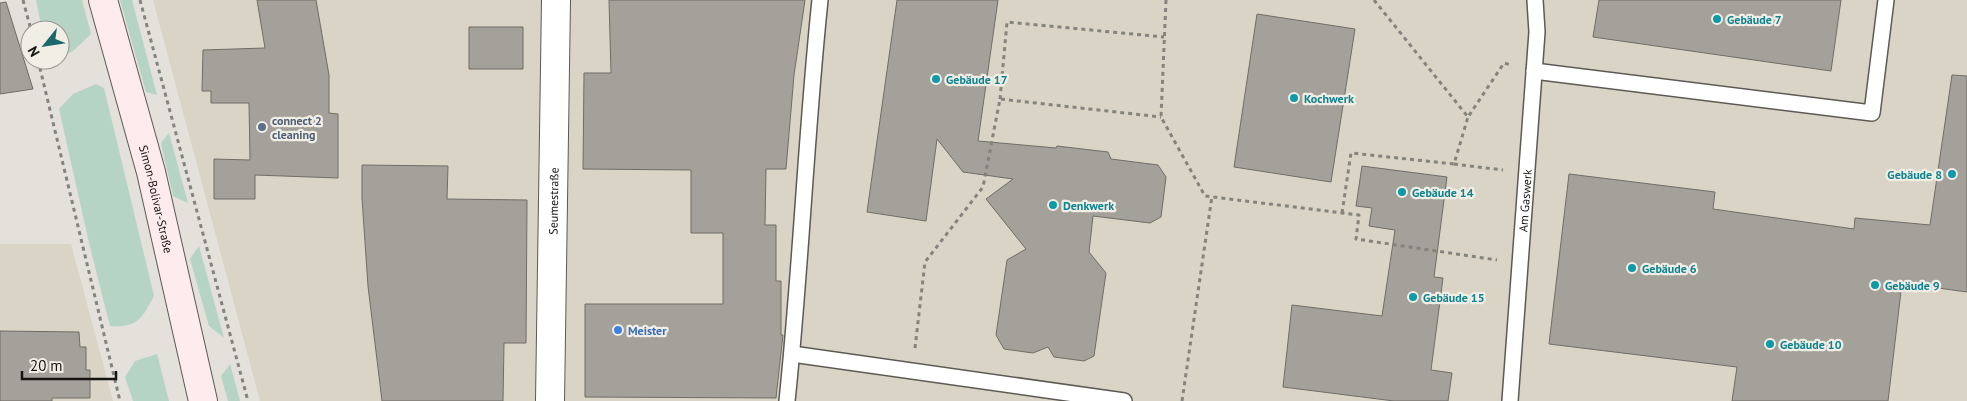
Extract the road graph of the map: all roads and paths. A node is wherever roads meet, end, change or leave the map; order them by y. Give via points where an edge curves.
1 (23, 0) edge
2 (103, 0) edge
3 (140, 0) edge
4 (556, 0) edge
5 (820, 0) edge
6 (1166, 0) edge
7 (1374, 0) edge
8 (1535, 0) edge
9 (1886, 0) edge
10 (28, 20) edge
11 (1164, 37) junction
12 (40, 70) edge
13 (1534, 71) junction
14 (1000, 100) junction
15 (1160, 117) junction
16 (1468, 117) junction
17 (1454, 164) junction
18 (1526, 173) junction
19 (1212, 196) junction
20 (1342, 213) junction
21 (1520, 264) junction
22 (792, 354) junction
23 (912, 371) junction
24 (120, 401) edge
25 (203, 401) edge
26 (248, 401) edge
27 (550, 401) edge
28 (787, 401) edge
29 (1124, 401) edge
30 (1182, 401) edge
31 (1510, 401) edge

1 - 10 path
2 - 25 street, Simon-Bolivar-Straße via 151,172
3 - 26 path
4 - 27 street, Seumestraße
5 - 22 lane via 811,82
6 - 11 path
7 - 16 path
8 - 13 lane, Am Gaswerk
9 - 13 lane via 1872,113
11 - 14 path via 1007,22
11 - 15 path
12 - 24 path
13 - 16 path via 1504,63
13 - 18 lane, Am Gaswerk
14 - 15 path
14 - 23 path via 983,187 925,262
15 - 19 path via 1205,196
16 - 17 path
17 - 18 path
17 - 20 path via 1352,153
18 - 21 lane, Am Gaswerk
19 - 20 path
19 - 30 path
20 - 21 path via 1359,215 1356,239
21 - 31 lane, Am Gaswerk
22 - 23 lane
22 - 28 lane
23 - 29 lane

